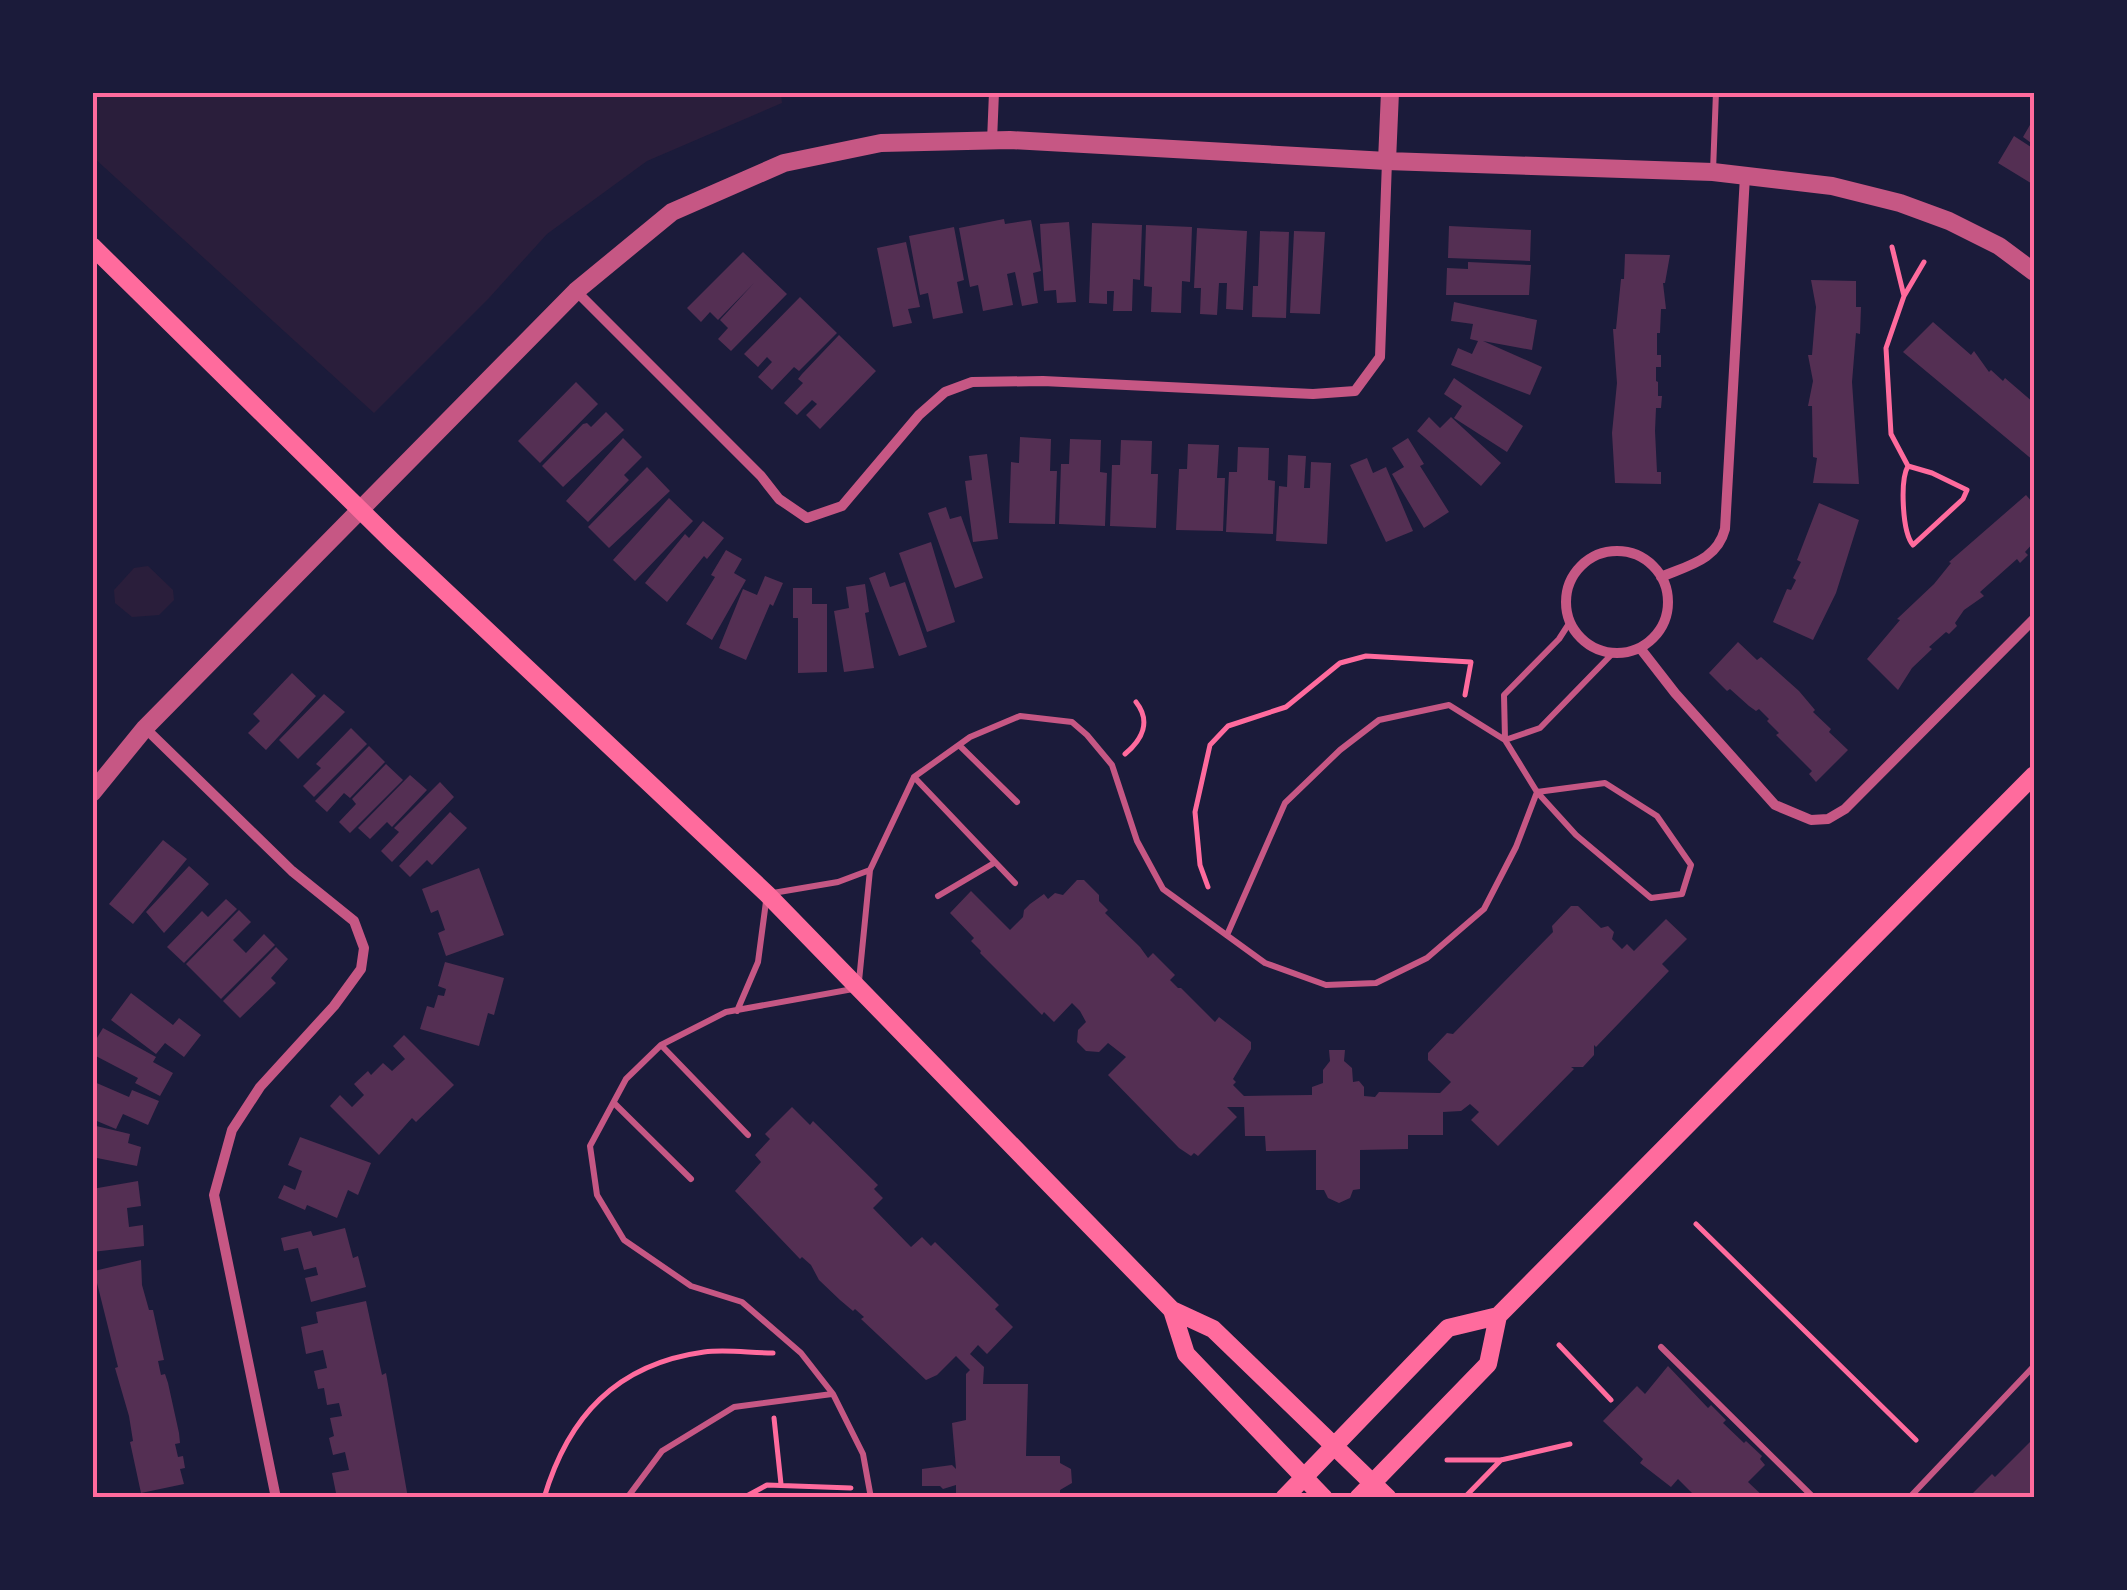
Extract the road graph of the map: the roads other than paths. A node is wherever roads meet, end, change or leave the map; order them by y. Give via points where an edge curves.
1 (994, 92) edge
2 (1390, 92) edge
3 (1716, 92) edge
4 (992, 141) junction
5 (1388, 161) junction
6 (1713, 172) junction
7 (1745, 176) junction
8 (92, 246) edge
9 (2034, 272) edge
10 (576, 291) junction
11 (360, 510) junction
12 (1662, 577) junction
13 (2034, 619) edge
14 (1570, 622) junction
15 (1640, 648) junction
16 (1613, 653) junction
17 (145, 728) junction
18 (1505, 740) junction
19 (960, 745) junction
20 (2034, 776) edge
21 (914, 777) junction
22 (1537, 792) junction
23 (92, 793) edge
24 (1017, 802) dead end
25 (994, 863) junction
26 (870, 870) junction
27 (1015, 883) dead end
28 (767, 894) junction
29 (938, 896) dead end
30 (1227, 935) junction
31 (858, 988) junction
32 (737, 1012) junction
33 (661, 1045) junction
34 (614, 1103) junction
35 (748, 1135) dead end
36 (691, 1179) dead end
37 (1172, 1310) junction
38 (1498, 1316) junction
39 (1662, 1347) dead end
40 (2034, 1366) edge
41 (833, 1394) junction
42 (1335, 1446) junction
43 (1304, 1478) junction
44 (1373, 1482) junction
45 (1811, 1496) edge
46 (276, 1498) edge
47 (627, 1498) edge
48 (870, 1498) edge
49 (1284, 1498) edge
50 (1324, 1498) edge
51 (1358, 1498) edge
52 (1388, 1498) edge
53 (1909, 1498) edge

1 - 4 street
2 - 5 street
3 - 6 lane
4 - 5 street
4 - 10 street via 881,143 784,163 672,212
5 - 6 street
5 - 10 street via 1380,357 1355,391 972,382 945,392 919,415 842,506 807,518 779,499
6 - 7 street
7 - 9 street via 1832,186 1900,203 1999,246
7 - 12 street via 1725,529 1712,555
8 - 11 main road
10 - 11 street
11 - 17 street
11 - 28 main road
12 - 14 street via 1636,555 1602,553 1575,573 1566,606
12 - 15 street via 1668,609
13 - 15 street via 1828,819 1811,820 1775,805
14 - 16 street via 1587,644
14 - 18 lane via 1504,695
15 - 16 street
16 - 18 lane via 1540,728
17 - 23 street
17 - 46 street via 354,921 364,948 360,969 334,1006 260,1087 232,1130 214,1195
18 - 22 lane
18 - 30 lane via 1449,705 1379,720 1285,803
19 - 21 lane
19 - 24 lane
19 - 30 lane via 1020,716 1072,722 1112,765 1162,889
20 - 38 main road
21 - 25 lane
21 - 26 lane
22 - 22 lane via 1651,898 1682,894 1691,865 1657,816 1605,782
22 - 30 lane via 1484,908 1427,958 1376,982 1326,985 1265,963
25 - 27 lane
25 - 29 lane
26 - 28 lane
26 - 31 lane
28 - 31 main road
28 - 32 lane via 758,962
31 - 32 lane
31 - 37 main road
32 - 33 lane
33 - 34 lane via 626,1079
33 - 35 lane
34 - 36 lane
34 - 41 lane via 590,1146 597,1195 624,1240 691,1286 742,1302 801,1353
37 - 42 main road via 1213,1329
37 - 43 main road via 1186,1354
38 - 42 main road via 1448,1328
38 - 44 main road via 1488,1364
39 - 45 lane
40 - 53 lane
41 - 47 lane via 734,1407 662,1451
41 - 48 lane via 863,1454
42 - 43 main road
42 - 44 main road
43 - 49 main road
43 - 50 main road
44 - 51 main road
44 - 52 main road

